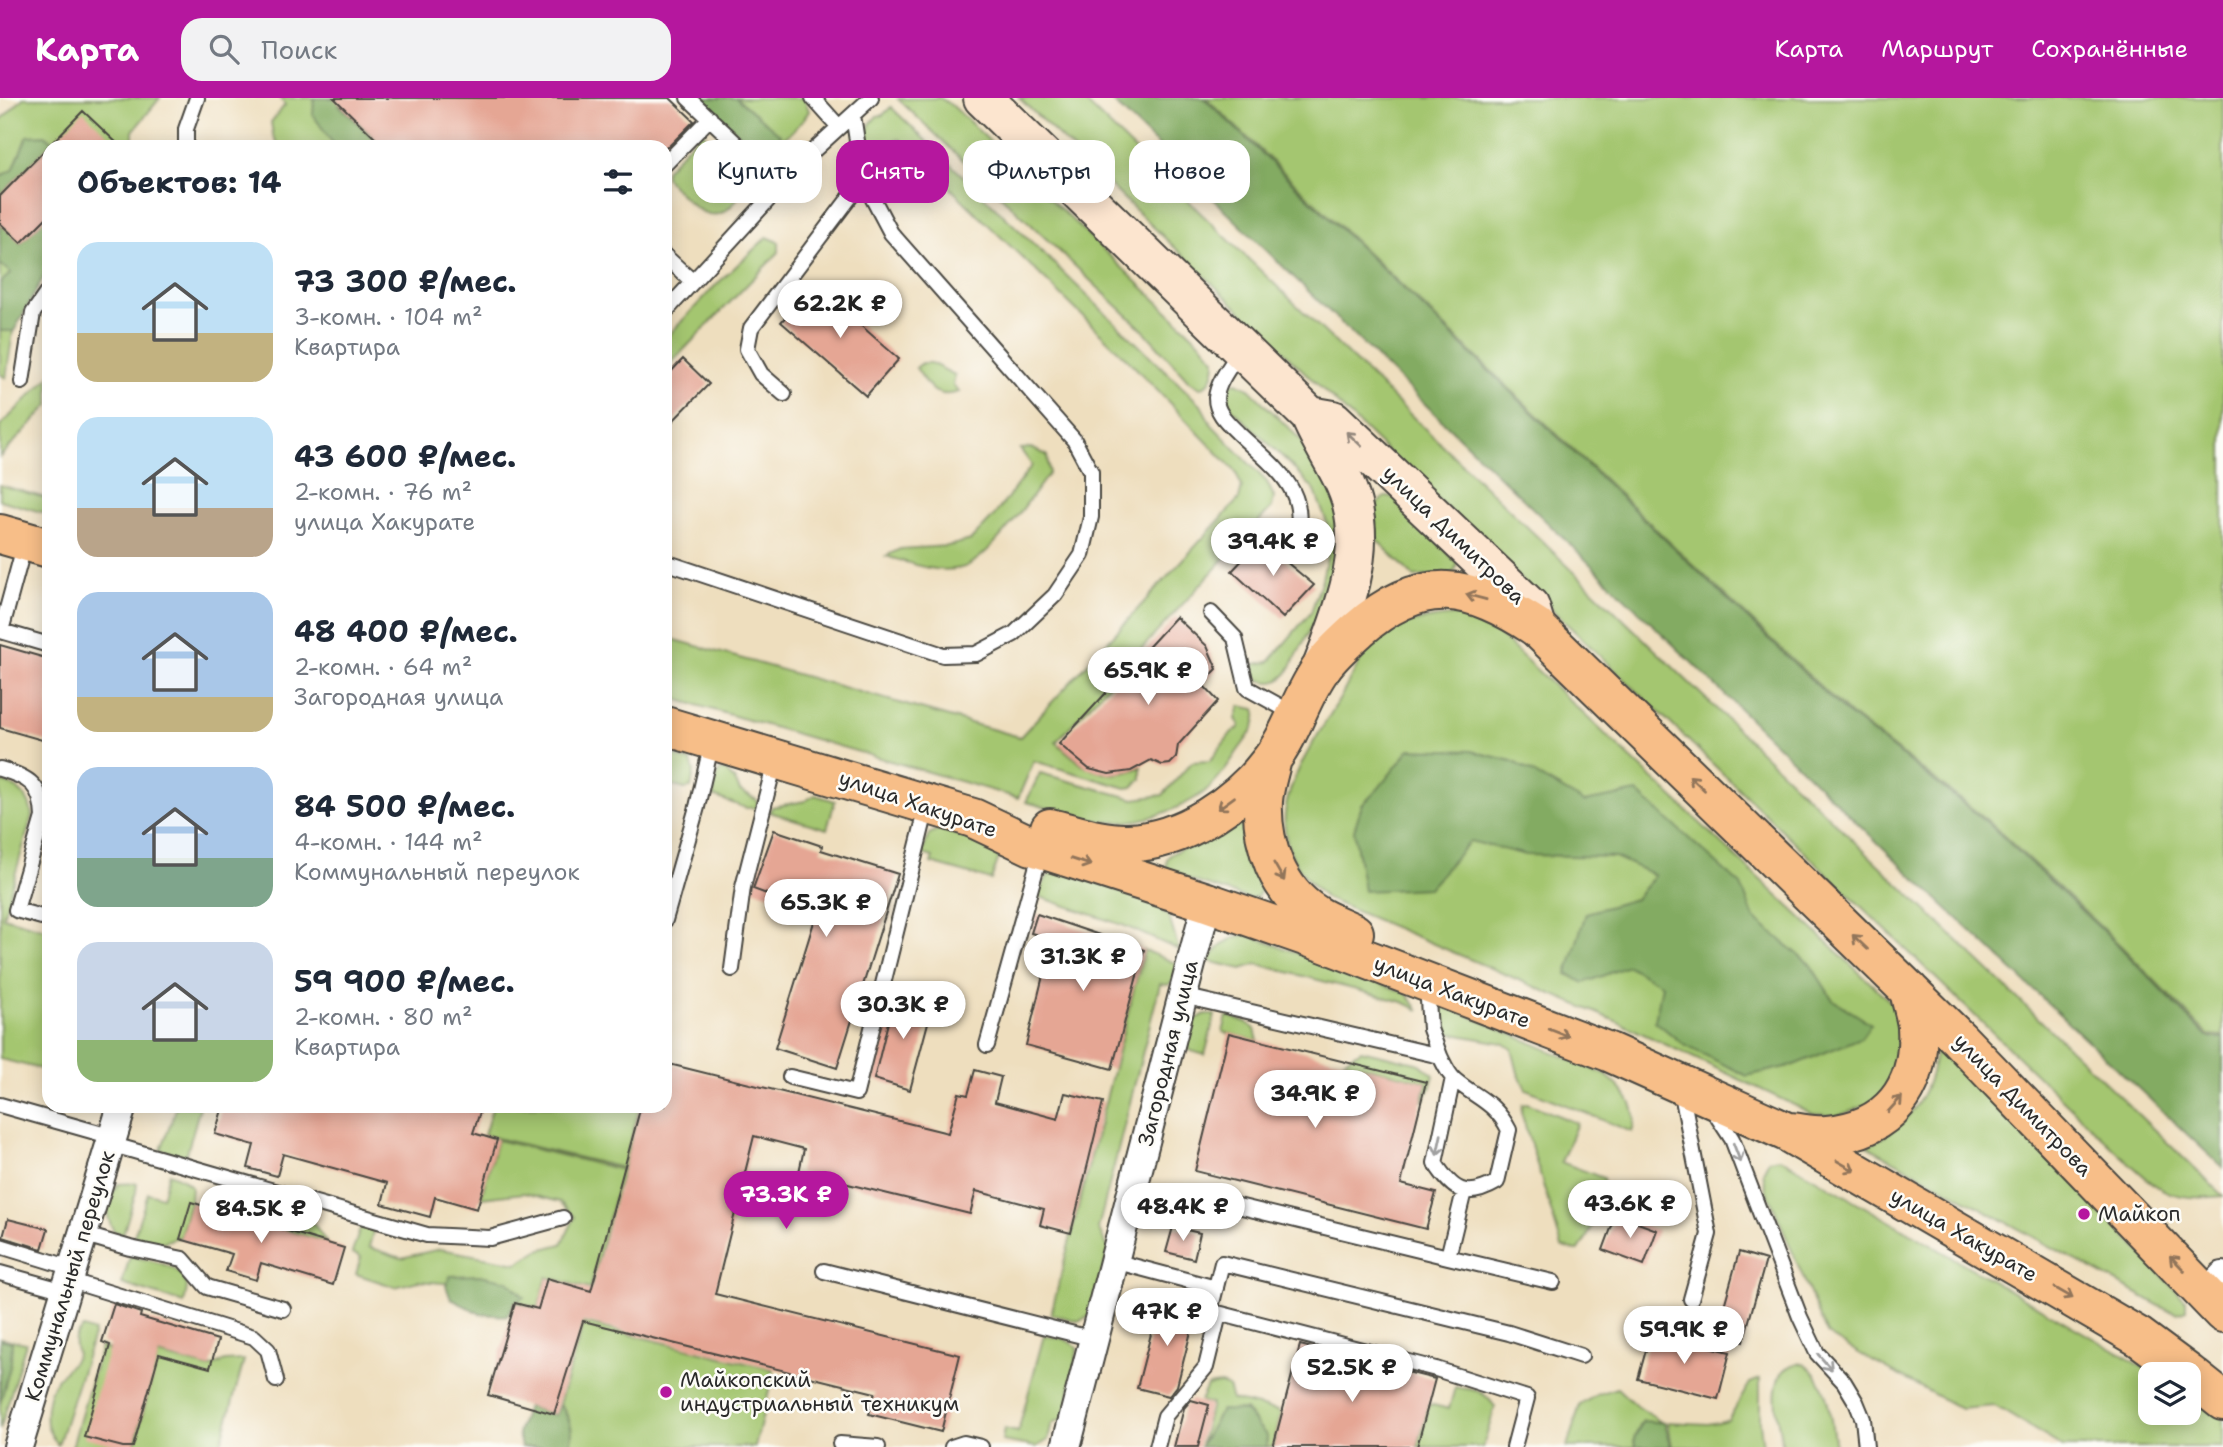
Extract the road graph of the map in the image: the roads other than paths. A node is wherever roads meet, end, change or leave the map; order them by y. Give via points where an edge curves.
1 (197, 98) edge
2 (688, 98) edge
3 (813, 98) edge
4 (871, 98) edge
5 (983, 98) edge
6 (853, 115) junction
7 (710, 118) junction
8 (839, 127) junction
9 (184, 140) edge
10 (733, 140) edge
11 (857, 140) edge
12 (822, 143) edge
13 (672, 157) edge
14 (765, 203) edge
15 (846, 203) edge
16 (875, 203) edge
17 (672, 263) edge
18 (692, 282) junction
19 (42, 300) edge
20 (672, 304) edge
21 (1241, 349) junction
22 (22, 382) dead end
23 (784, 394) dead end
24 (1310, 416) junction
25 (25, 541) edge
26 (1291, 553) dead end
27 (672, 564) edge
28 (1211, 613) dead end
29 (1536, 627) junction
30 (42, 643) edge
31 (1322, 667) junction
32 (1295, 715) junction
33 (672, 728) edge
34 (713, 740) junction
35 (776, 759) junction
36 (1272, 759) junction
37 (0, 769) edge
38 (42, 800) edge
39 (928, 805) junction
40 (973, 818) junction
41 (42, 820) edge
42 (1042, 850) junction
43 (672, 895) edge
44 (1207, 902) junction
45 (42, 917) edge
46 (732, 969) dead end
47 (1420, 980) junction
48 (1909, 990) junction
49 (1183, 996) junction
50 (987, 1045) dead end
51 (1440, 1056) junction
52 (790, 1077) dead end
53 (1453, 1078) junction
54 (1692, 1089) junction
55 (0, 1105) edge
56 (120, 1113) edge
57 (1787, 1132) junction
58 (111, 1140) junction
59 (1464, 1191) junction
60 (1201, 1197) dead end
61 (563, 1218) dead end
62 (82, 1234) junction
63 (0, 1246) edge
64 (1448, 1257) junction
65 (1114, 1261) junction
66 (824, 1271) dead end
67 (0, 1273) edge
68 (68, 1280) junction
69 (1553, 1282) dead end
70 (1216, 1288) junction
71 (2217, 1294) edge
72 (1691, 1299) dead end
73 (283, 1310) dead end
74 (1219, 1314) junction
75 (1094, 1339) junction
76 (1581, 1356) dead end
77 (2173, 1362) edge
78 (276, 1380) dead end
79 (2201, 1384) edge
80 (2223, 1401) edge
81 (840, 1444) dead end
82 (21, 1446) edge
83 (878, 1447) edge
84 (952, 1447) edge
85 (981, 1447) edge
86 (1066, 1447) edge
87 (1157, 1447) edge
88 (1514, 1447) edge
89 (1866, 1447) edge

1 - 9 lane
2 - 7 lane
3 - 8 lane
4 - 6 lane
5 - 21 main road, улица Димитрова
6 - 8 lane
6 - 11 lane
7 - 10 lane
7 - 13 lane
8 - 12 lane
14 - 18 lane
15 - 23 lane via 751,328 747,349 761,374
16 - 27 lane via 891,233 1074,440 1091,472 1091,517 1082,555 1055,595 1014,634 976,654 943,655
17 - 18 lane
18 - 20 lane
19 - 22 lane via 33,313
21 - 24 main road, улица Димитрова
21 - 26 lane via 1216,395 1217,408 1294,492 1299,518
29 -> 24 main road, улица Димитрова via 1530,607 1442,521 1333,420
24 - 31 main road via 1352,503 1357,532 1351,577
25 - 30 lane via 1,631
28 - 32 lane via 1236,638 1247,688
29 -> 31 main road via 1503,606 1451,591 1426,591 1400,600 1374,617
48 -> 29 main road, улица Димитрова
31 - 32 main road
32 - 36 main road
33 - 34 main road, улица Хакурате
34 - 35 main road, улица Хакурате
34 - 43 lane
35 - 39 main road, улица Хакурате
35 - 46 lane via 743,887
36 -> 40 main road via 1243,791 1204,819 1156,838 1129,843 1098,840 1040,825
36 -> 47 main road via 1263,799 1264,832 1271,860 1289,891 1317,916 1369,939
37 - 38 lane via 30,781
39 - 40 main road, улица Хакурате
39 - 52 lane via 856,1093
40 - 42 main road, улица Хакурате
41 - 45 lane via 16,909
42 -> 44 main road, улица Хакурате
42 - 50 lane
44 - 47 main road, улица Хакурате
44 - 49 street, Загородная улица
47 - 51 lane
47 -> 54 main road, улица Хакурате
57 -> 48 main road via 1826,1136 1855,1130 1880,1119 1901,1099 1916,1055 1917,1026
71 -> 48 main road, улица Димитрова
49 - 51 lane
49 - 65 street, Загородная улица
51 - 53 lane
53 -> 59 lane via 1435,1163 1446,1180
53 - 59 lane via 1486,1100 1502,1115 1509,1130 1497,1182 1481,1191
54 - 57 main road, улица Хакурате
54 - 72 lane via 1709,1234
54 -> 89 lane via 1732,1139 1800,1317 1817,1353 1856,1402
55 - 58 lane
56 - 58 street, Коммунальный переулок
57 -> 77 main road, улица Хакурате via 2139,1337
58 - 61 lane via 427,1235 490,1238
58 - 62 street, Коммунальный переулок
59 - 64 lane
60 - 64 lane
62 - 68 street, Коммунальный переулок
62 - 73 lane via 183,1259 206,1287
63 - 68 lane
64 - 69 lane
65 - 70 lane
65 - 75 street, Загородная улица
66 - 75 lane
67 - 68 lane
68 - 78 lane via 254,1337 268,1350
68 - 82 street, Коммунальный переулок
70 - 74 lane via 1210,1311
70 - 76 lane via 1222,1263 1509,1333
74 - 87 lane via 1206,1367 1164,1416
74 - 88 lane via 1436,1369 1527,1398
75 - 86 street, Загородная улица
79 - 80 main road, улица Хакурате
81 - 83 lane
84 - 85 lane via 964,1443

